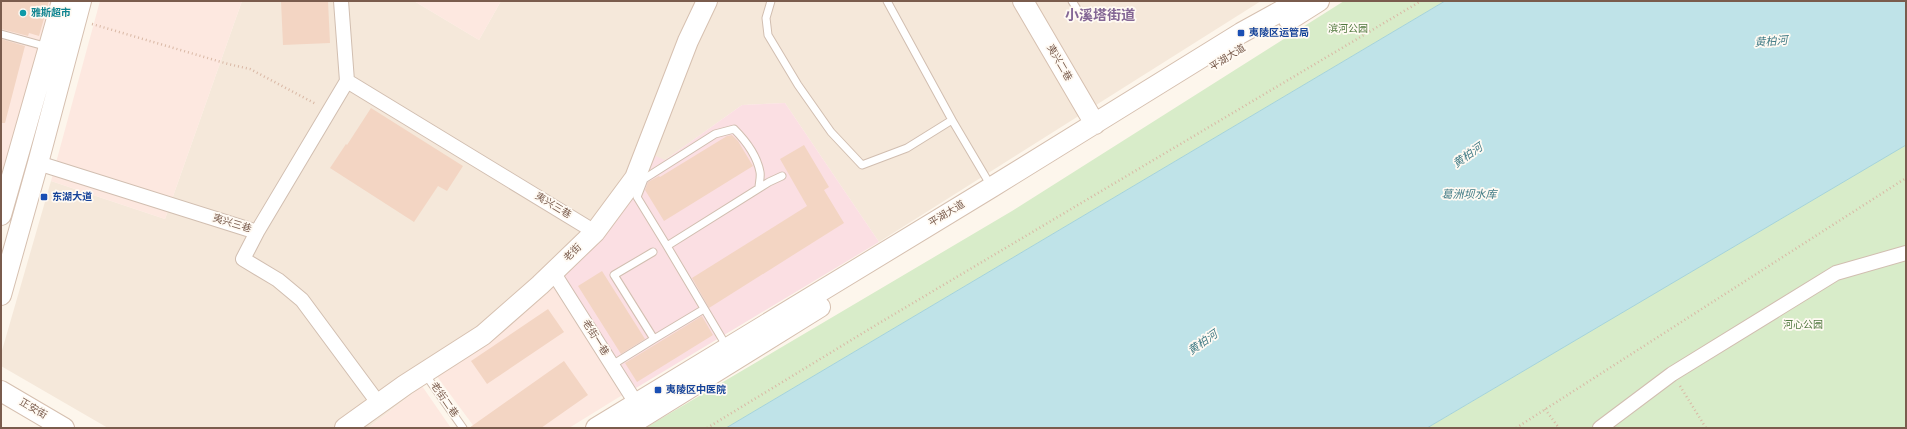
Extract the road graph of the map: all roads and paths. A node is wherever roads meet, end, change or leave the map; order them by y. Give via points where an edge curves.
1 (62, 1) edge
2 (341, 1) edge
3 (707, 1) edge
4 (771, 1) edge
5 (887, 1) edge
6 (1023, 1) edge
7 (1072, 1) edge
8 (1319, 1) edge
9 (1421, 1) edge
10 (1294, 2) edge
11 (1077, 9) dead end
12 (78, 10) edge
13 (1, 34) edge
14 (49, 47) junction
15 (347, 81) junction
16 (329, 110) junction
17 (952, 120) junction
18 (1095, 124) junction
19 (38, 163) junction
20 (782, 176) dead end
21 (1906, 178) edge
22 (992, 187) junction
23 (759, 188) junction
24 (1, 215) edge
25 (257, 232) junction
26 (595, 232) junction
27 (667, 246) junction
28 (653, 252) dead end
29 (1906, 253) edge
30 (553, 272) junction
31 (1, 295) edge
32 (704, 309) junction
33 (654, 339) junction
34 (727, 347) junction
35 (612, 365) junction
36 (425, 372) junction
37 (1672, 374) junction
38 (1, 391) edge
39 (379, 404) junction
40 (636, 404) junction
41 (1545, 409) junction
42 (64, 428) edge
43 (345, 428) edge
44 (463, 428) edge
45 (596, 428) edge
46 (625, 428) edge
47 (707, 428) edge
48 (1516, 428) edge
49 (1559, 428) edge
50 (1600, 428) edge
51 (1706, 428) edge

1 - 14 main road
2 - 15 street
3 - 26 main road, 老街 via 688,42 635,178
4 - 17 lane via 766,18 768,35 830,132 862,165 907,148
5 - 17 lane
6 - 18 main road, 夷兴二巷
7 - 11 lane
8 - 46 main road, 平湖大道
9 - 47 path
10 - 18 main road, 平湖大道
12 - 16 path via 228,64 250,69
12 - 19 main road
13 - 14 lane
14 - 24 main road
15 - 16 street, 夷兴三巷
15 - 26 street, 夷兴三巷
16 - 25 street, 夷兴三巷
17 - 22 lane
18 - 22 main road, 平湖大道
19 - 25 street, 夷兴三巷
19 - 31 main road
20 - 23 lane
21 - 41 path
22 - 34 main road, 平湖大道
23 - 27 lane
23 - 27 lane via 760,173 744,139 734,129 715,134 644,179 637,197
25 - 39 street via 243,259 278,280 302,300
26 - 30 main road, 老街
27 - 32 lane
28 - 33 lane via 614,275
29 - 37 street via 1836,273
30 - 35 street, 老街一巷
30 - 36 main road, 老街 via 483,334
32 - 33 lane
32 - 34 lane
33 - 35 lane
34 - 40 main road, 平湖大道
35 - 40 street, 老街一巷
36 - 39 main road, 老街
36 - 44 lane, 老街二巷
37 - 50 street
37 - 51 path
38 - 42 main road, 正安街
39 - 43 main road, 老街
40 - 45 main road, 平湖大道
41 - 48 path
41 - 49 path

